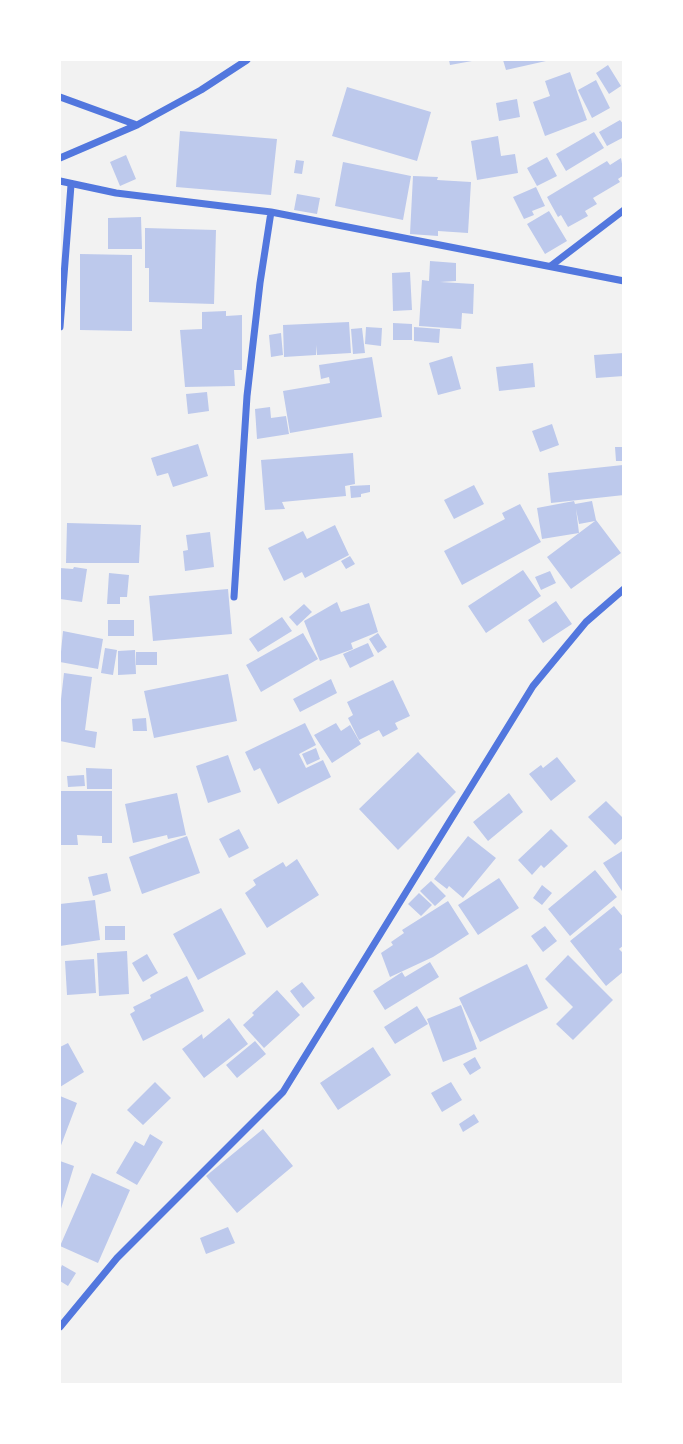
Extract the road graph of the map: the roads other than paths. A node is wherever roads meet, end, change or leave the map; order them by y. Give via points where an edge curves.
1 (247, 60) edge
2 (60, 97) edge
3 (137, 125) junction
4 (60, 158) edge
5 (60, 181) edge
6 (71, 185) junction
7 (624, 210) edge
8 (271, 212) junction
9 (552, 265) junction
10 (624, 281) edge
11 (60, 327) edge
12 (624, 589) edge
13 (234, 597) dead end
14 (60, 1327) edge

1 - 3 street
2 - 3 street
3 - 4 street
5 - 6 street
6 - 8 street
6 - 11 street
7 - 9 street
8 - 9 street
8 - 13 street via 247,396
9 - 10 street
12 - 14 street via 586,622 533,686 283,1092 117,1258

